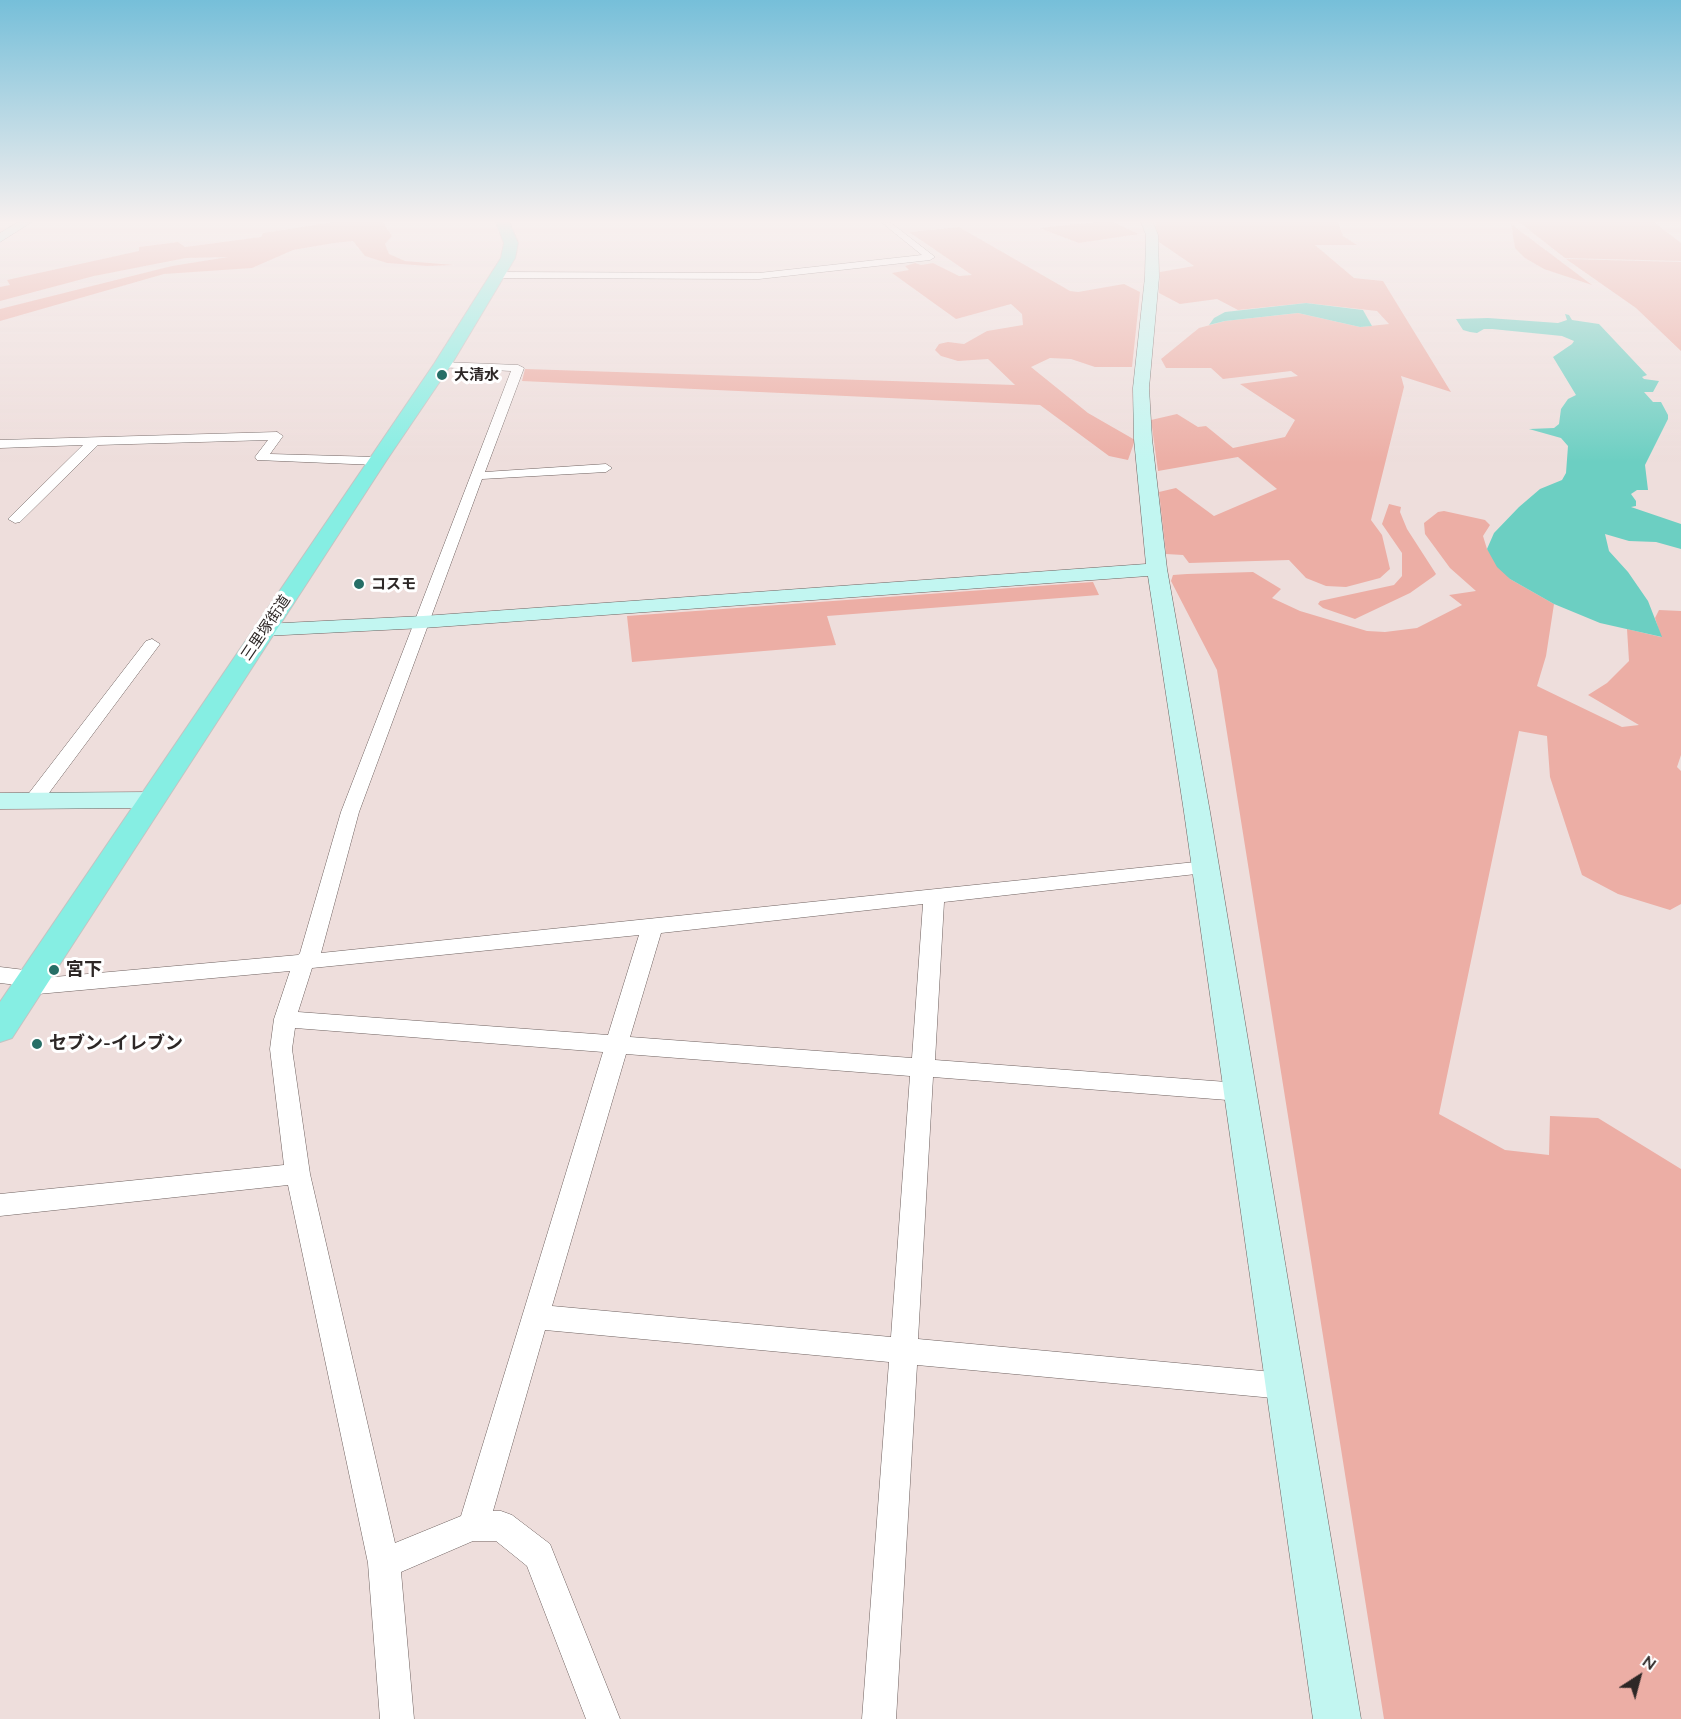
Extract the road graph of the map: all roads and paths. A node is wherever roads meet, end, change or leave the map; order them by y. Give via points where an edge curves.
1 (480, 302) edge
2 (1150, 302) edge
3 (442, 365) junction
4 (95, 441) junction
5 (0, 444) edge
6 (376, 461) junction
7 (606, 468) dead end
8 (476, 476) junction
9 (15, 519) dead end
10 (1157, 569) junction
11 (423, 622) junction
12 (264, 630) junction
13 (152, 644) dead end
14 (152, 800) junction
15 (0, 801) edge
16 (33, 801) junction
17 (1205, 867) junction
18 (934, 896) junction
19 (652, 927) junction
20 (304, 962) junction
21 (20, 980) edge
22 (285, 1019) junction
23 (0, 1029) edge
24 (617, 1044) junction
25 (923, 1068) junction
26 (1240, 1092) junction
27 (298, 1174) junction
28 (0, 1205) edge
29 (535, 1317) junction
30 (904, 1351) junction
31 (1284, 1386) junction
32 (473, 1526) junction
33 (384, 1563) junction
34 (397, 1719) edge
35 (603, 1719) edge
36 (879, 1719) edge
37 (1337, 1719) edge

1 - 3 main road, 三里塚街道
2 - 10 street via 1141,388
3 - 6 main road, 三里塚街道
3 - 8 street via 518,368
4 - 5 street
4 - 6 street via 277,436 261,457
4 - 9 street
6 - 12 main road, 三里塚街道
7 - 8 street
8 - 11 street
10 - 11 street
10 - 17 street
11 - 12 street
11 - 20 street via 350,812 310,955
12 - 14 main road, 三里塚街道
13 - 16 street
14 - 16 street
14 - 21 main road, 三里塚街道
15 - 16 street
17 - 18 street
17 - 26 street
18 - 19 street
18 - 25 street
19 - 20 street
19 - 24 street
20 - 21 street
20 - 22 street
21 - 23 main road, 三里塚街道
22 - 24 street
22 - 27 street via 281,1049
24 - 25 street
24 - 29 street
25 - 26 street
25 - 30 street
26 - 31 street
27 - 28 street
27 - 33 street
29 - 30 street
29 - 32 street
30 - 31 street
30 - 36 street
31 - 37 street
32 - 33 street
32 - 35 street via 501,1526 539,1555
33 - 34 street

